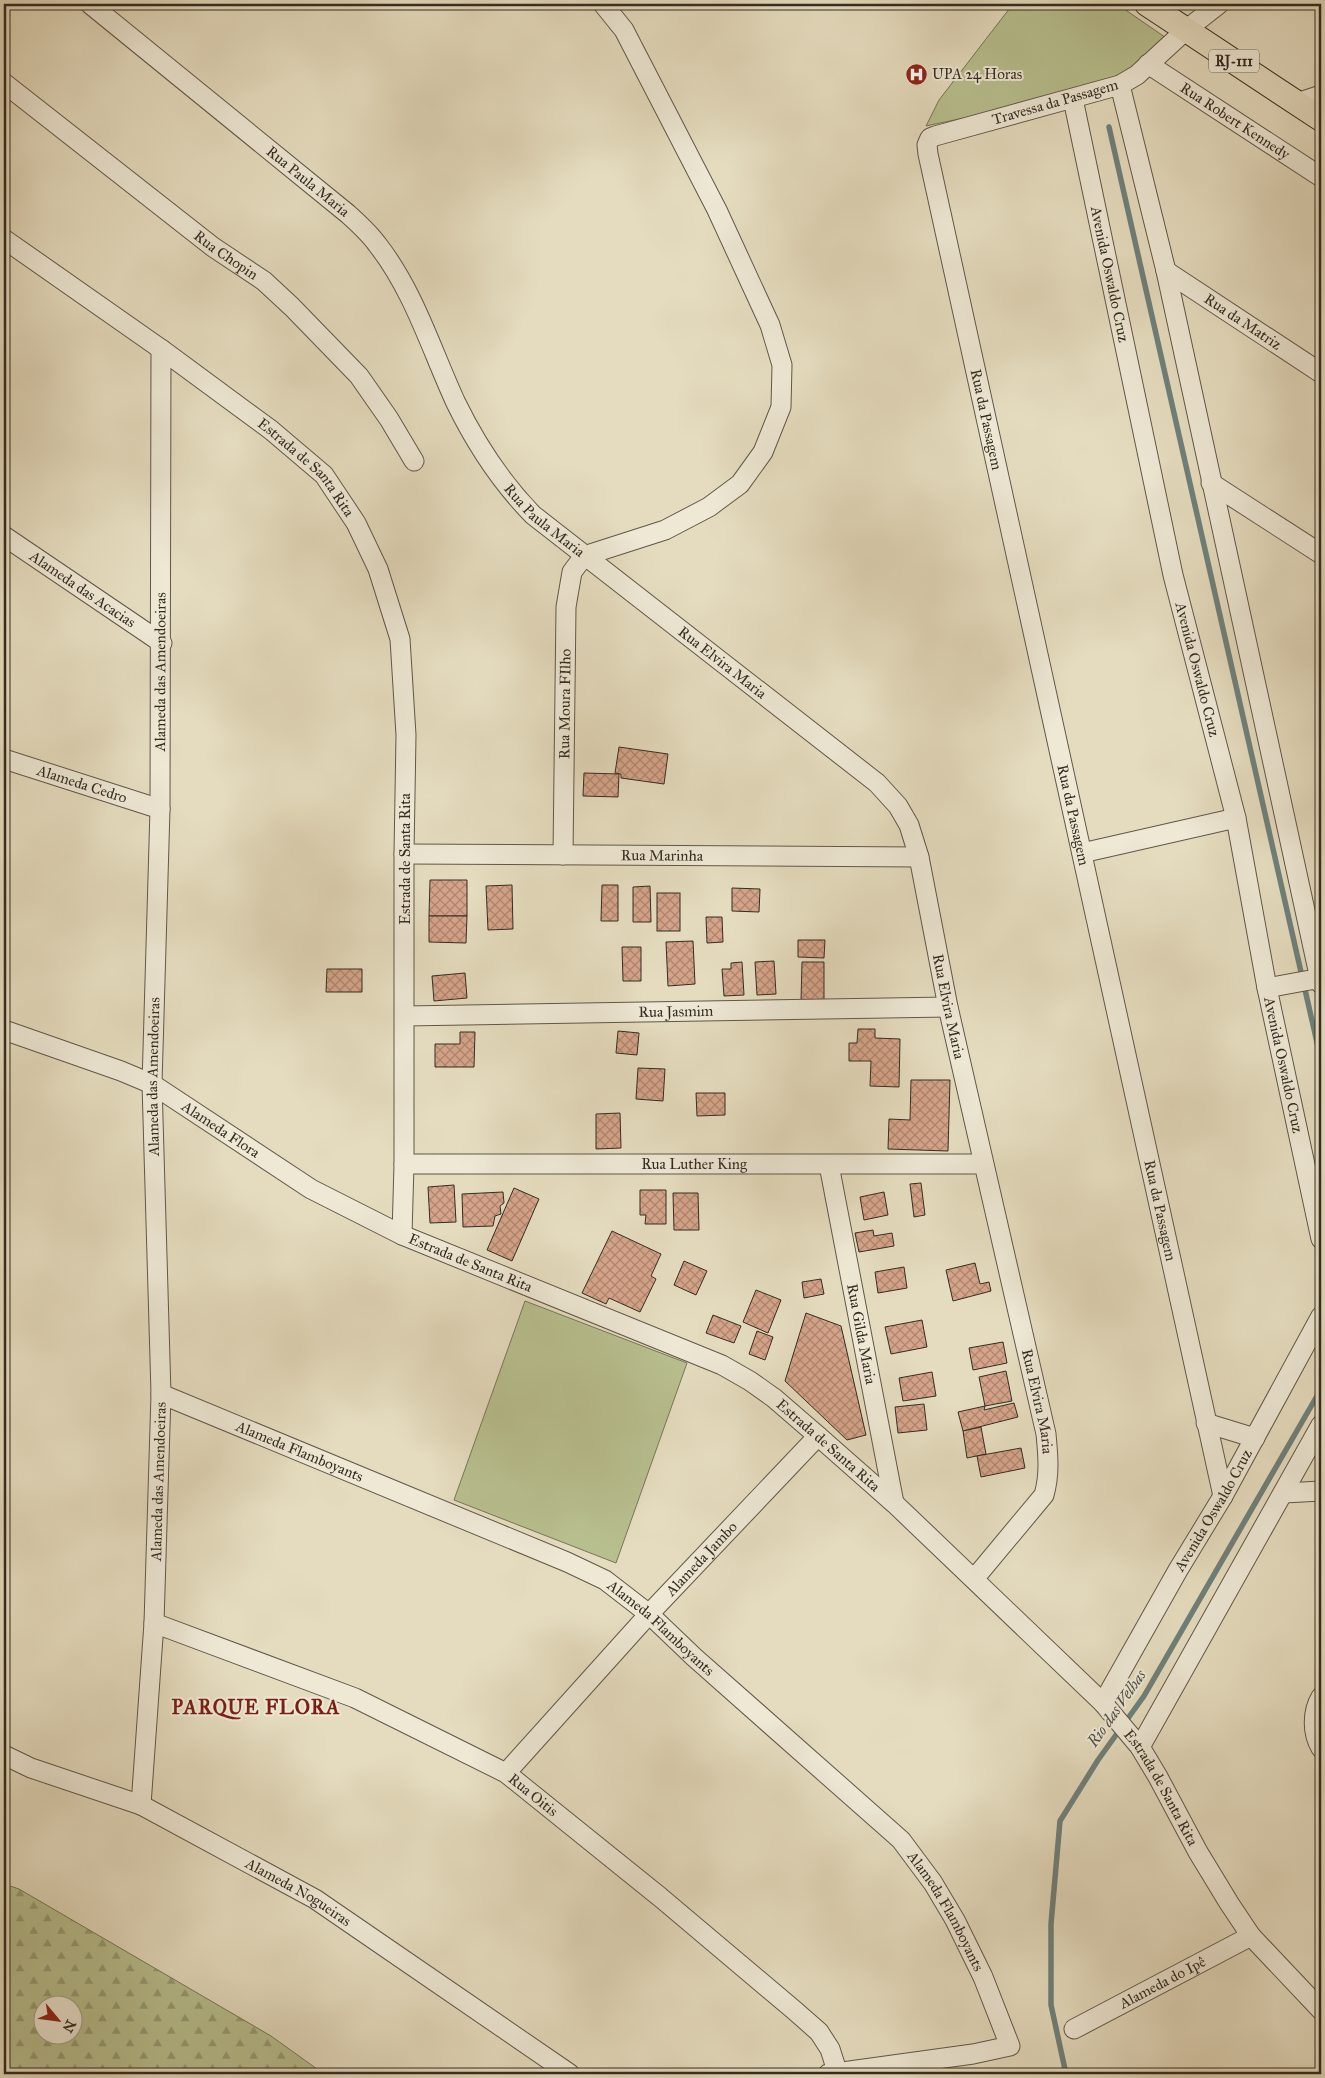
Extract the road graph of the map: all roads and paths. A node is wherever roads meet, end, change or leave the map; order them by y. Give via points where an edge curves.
1 (90, 4) edge
2 (603, 4) edge
3 (1219, 4) edge
4 (1159, 7) edge
5 (1187, 29) junction
6 (1148, 64) junction
7 (4, 83) edge
8 (1114, 87) junction
9 (1321, 95) edge
10 (1079, 97) junction
11 (1296, 103) junction
12 (1321, 119) edge
13 (935, 136) joint
14 (1321, 176) edge
15 (4, 239) edge
16 (1166, 271) junction
17 (161, 349) junction
18 (1321, 373) edge
19 (414, 461) dead end
20 (1211, 483) junction
21 (4, 536) edge
22 (1321, 554) edge
23 (584, 556) junction
24 (162, 643) junction
25 (4, 759) edge
26 (160, 809) junction
27 (1236, 818) junction
28 (1082, 853) junction
29 (404, 854) junction
30 (563, 855) junction
31 (919, 857) junction
32 (1318, 981) edge
33 (1276, 986) junction
34 (948, 1007) junction
35 (405, 1016) junction
36 (4, 1030) edge
37 (152, 1084) junction
38 (404, 1164) junction
39 (984, 1164) junction
40 (829, 1165) junction
41 (402, 1235) junction
42 (1321, 1239) edge
43 (1321, 1316) edge
44 (161, 1394) junction
45 (1206, 1423) junction
46 (1321, 1425) edge
47 (818, 1436) junction
48 (1255, 1438) junction
49 (1321, 1491) edge
50 (1284, 1493) junction
51 (1223, 1496) junction
52 (894, 1503) junction
53 (974, 1579) junction
54 (649, 1614) junction
55 (154, 1623) junction
56 (1321, 1697) edge
57 (1107, 1709) junction
58 (1135, 1742) junction
59 (1321, 1748) edge
60 (4, 1755) edge
61 (506, 1773) junction
62 (141, 1805) junction
63 (1251, 1936) junction
64 (1321, 2010) edge
65 (1074, 2029) dead end
66 (570, 2074) edge
67 (834, 2074) edge

1 - 23 street, Rua Paula Maria via 348,214 377,243 400,278 457,403 487,458 515,497
2 - 23 street, Rua Paula Maria via 624,30 717,210 770,325 782,365 782,407 763,452 740,484 709,507 665,530
3 - 5 street, Travessa da Passagem
4 - 5 main road, RJ-111
5 - 6 street, Travessa da Passagem
5 - 11 main road, RJ-111
6 - 8 street, Travessa da Passagem via 1137,75
6 - 14 street, Rua Robert Kennedy
7 - 19 street, Rua Chopin via 213,247 264,281 292,306 359,376
8 - 10 street, Travessa da Passagem
8 - 16 street
9 - 11 street
10 - 13 street, Travessa da Passagem
10 - 27 street, Avenida Oswaldo Cruz via 1173,575
11 - 12 main road, RJ-111
13 - 28 street, Rua da Passagem via 928,140 928,154
15 - 17 street, Estrada de Santa Rita
16 - 18 street, Rua da Matriz
16 - 20 street
17 - 24 street, Alameda das Amendoeiras
17 - 29 street, Estrada de Santa Rita via 271,430 324,475 356,523 378,569 400,639 406,735
20 - 22 street
20 - 32 street
21 - 24 street, Alameda das Acacias
23 - 30 street, Rua Moura FIlho via 572,572 566,607
23 - 31 street, Rua Elvira Maria via 877,784 898,806 910,825
24 - 26 street, Alameda das Amendoeiras
25 - 26 street, Alameda Cedro
26 - 37 street, Alameda das Amendoeiras
27 - 28 street
27 - 33 street, Avenida Oswaldo Cruz
28 - 45 street, Rua da Passagem
29 - 30 street, Rua Marinha
29 - 35 street, Estrada de Santa Rita
30 - 31 street, Rua Marinha
31 - 34 street, Rua Elvira Maria
32 - 33 street
33 - 42 street, Avenida Oswaldo Cruz
34 - 35 street, Rua Jasmim
34 - 39 street, Rua Elvira Maria
35 - 38 street, Estrada de Santa Rita
36 - 37 street, Alameda Flora
37 - 41 street, Alameda Flora via 311,1189
37 - 44 street, Alameda das Amendoeiras
38 - 40 street, Rua Luther King
38 - 41 street, Estrada de Santa Rita
39 - 40 street, Rua Luther King
39 - 53 street, Rua Elvira Maria via 1046,1434 1048,1479 1044,1495
40 - 52 street, Rua Gilda Maria
41 - 47 street, Estrada de Santa Rita via 722,1365 774,1398
43 - 48 street, Avenida Oswaldo Cruz
44 - 54 street, Alameda Flamboyants via 567,1562 605,1580
44 - 55 street, Alameda das Amendoeiras
45 - 48 street
45 - 51 street, Rua da Passagem
46 - 50 street
47 - 52 street, Estrada de Santa Rita
47 - 54 street, Alameda Jambo
48 - 51 street, Avenida Oswaldo Cruz
49 - 50 street
50 - 58 street
51 - 57 street, Avenida Oswaldo Cruz via 1178,1570
52 - 53 street, Estrada de Santa Rita
53 - 57 street, Estrada de Santa Rita
54 - 61 street, Alameda Jambo
54 - 67 street, Alameda Flamboyants via 901,1840 933,1883 954,1920 983,1976 1010,2046
55 - 61 street, Rua Oitis via 356,1698
55 - 62 street, Alameda das Amendoeiras
56 - 59 street via 1314,1723
57 - 58 street, Estrada de Santa Rita
58 - 63 street, Estrada de Santa Rita via 1228,1903
60 - 62 street, Alameda Nogueiras via 40,1771
61 - 67 street, Rua Oitis via 660,1897 819,2032 830,2048
62 - 66 street, Alameda Nogueiras via 315,1899
63 - 64 street, Estrada de Santa Rita
63 - 65 street, Alameda do Ipê

